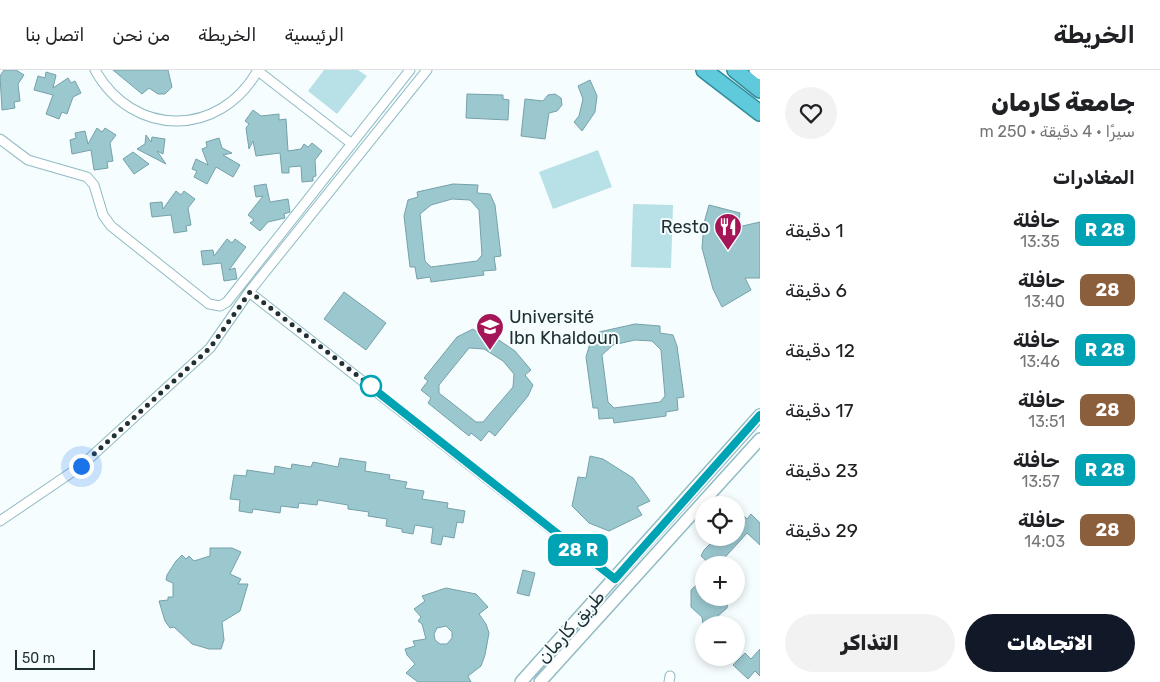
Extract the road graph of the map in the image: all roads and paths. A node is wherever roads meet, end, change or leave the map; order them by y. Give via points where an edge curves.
1 (95, 70) edge
2 (410, 70) edge
3 (427, 70) edge
4 (704, 70) edge
5 (735, 70) edge
6 (754, 70) edge
7 (258, 71) edge
8 (760, 75) edge
9 (760, 90) edge
10 (760, 112) edge
11 (0, 139) edge
12 (352, 144) junction
13 (250, 292) junction
14 (760, 415) edge
15 (760, 439) edge
16 (0, 521) edge
17 (615, 579) junction
18 (521, 682) edge
19 (540, 682) edge

1 - 7 street via 104,86 129,108 144,116 178,122 194,120 224,108 237,98
2 - 12 street
3 - 13 street
4 - 10 highway
5 - 9 highway
6 - 8 street
7 - 12 street
11 - 12 street via 28,160 87,177 94,185 103,215 111,226 209,304 216,306 227,302
13 - 16 street via 203,354 81,466
13 - 17 street
14 - 17 street, طريق كارمان
15 - 19 street, طريق كارمان
17 - 18 street, طريق كارمان

